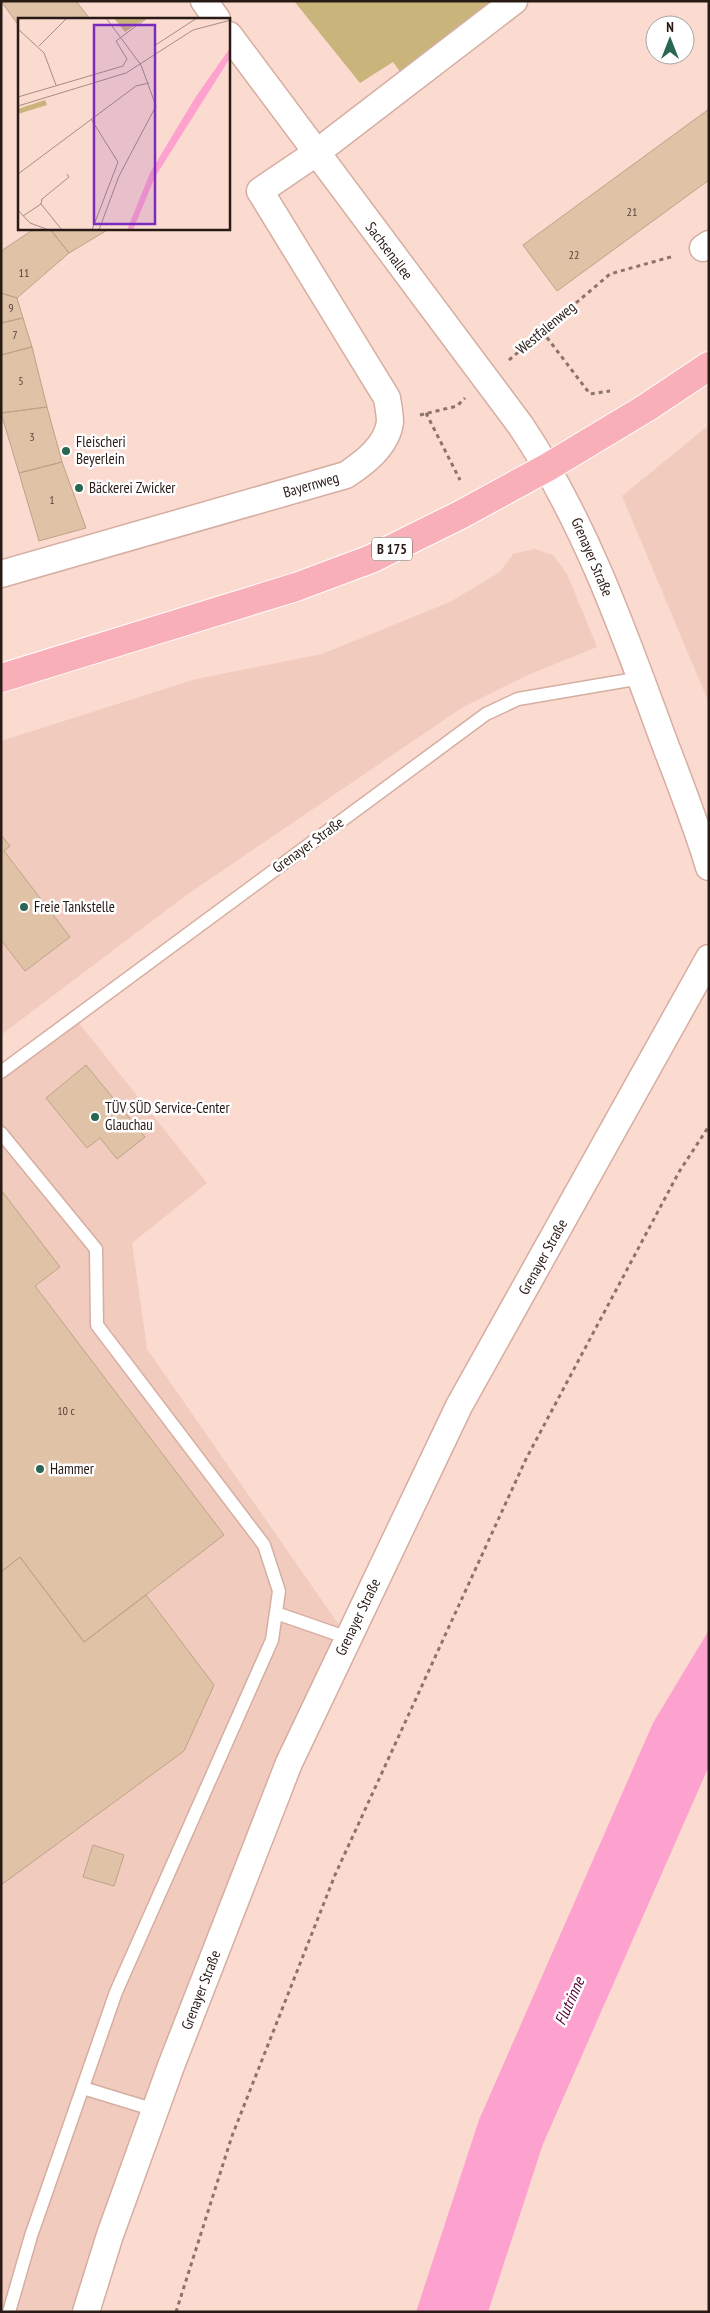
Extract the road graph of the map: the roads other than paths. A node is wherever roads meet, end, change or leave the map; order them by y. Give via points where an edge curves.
1 (204, 1) edge
2 (514, 1) edge
3 (216, 18) edge
4 (230, 36) edge
5 (316, 154) junction
6 (709, 366) edge
7 (548, 466) junction
8 (1, 574) edge
9 (1, 678) edge
10 (641, 678) junction
11 (709, 867) edge
12 (709, 958) edge
13 (1, 1072) edge
14 (1, 1133) edge
15 (276, 1613) junction
16 (348, 1638) junction
17 (83, 2088) junction
18 (155, 2110) junction
19 (9, 2312) edge
20 (86, 2312) edge

1 - 3 street
2 - 5 street
4 - 5 street, Sachsenallee
5 - 7 street, Sachsenallee
5 - 8 street, Bayernweg via 260,191 387,398 390,422 381,443 365,462 346,475
6 - 7 main road, B 175
7 - 9 main road, B 175 via 371,559 296,587
7 - 10 street, Grenayer Straße via 582,531
10 - 11 street, Grenayer Straße
10 - 13 lane, Grenayer Straße via 518,699 486,714
12 - 16 street, Grenayer Straße via 459,1406
14 - 15 lane via 96,1249 97,1324 264,1545 279,1591
15 - 16 lane
15 - 17 lane via 272,1640 116,1992
16 - 18 street, Grenayer Straße via 289,1763
17 - 18 lane
17 - 19 lane via 31,2236
18 - 20 street, Grenayer Straße

